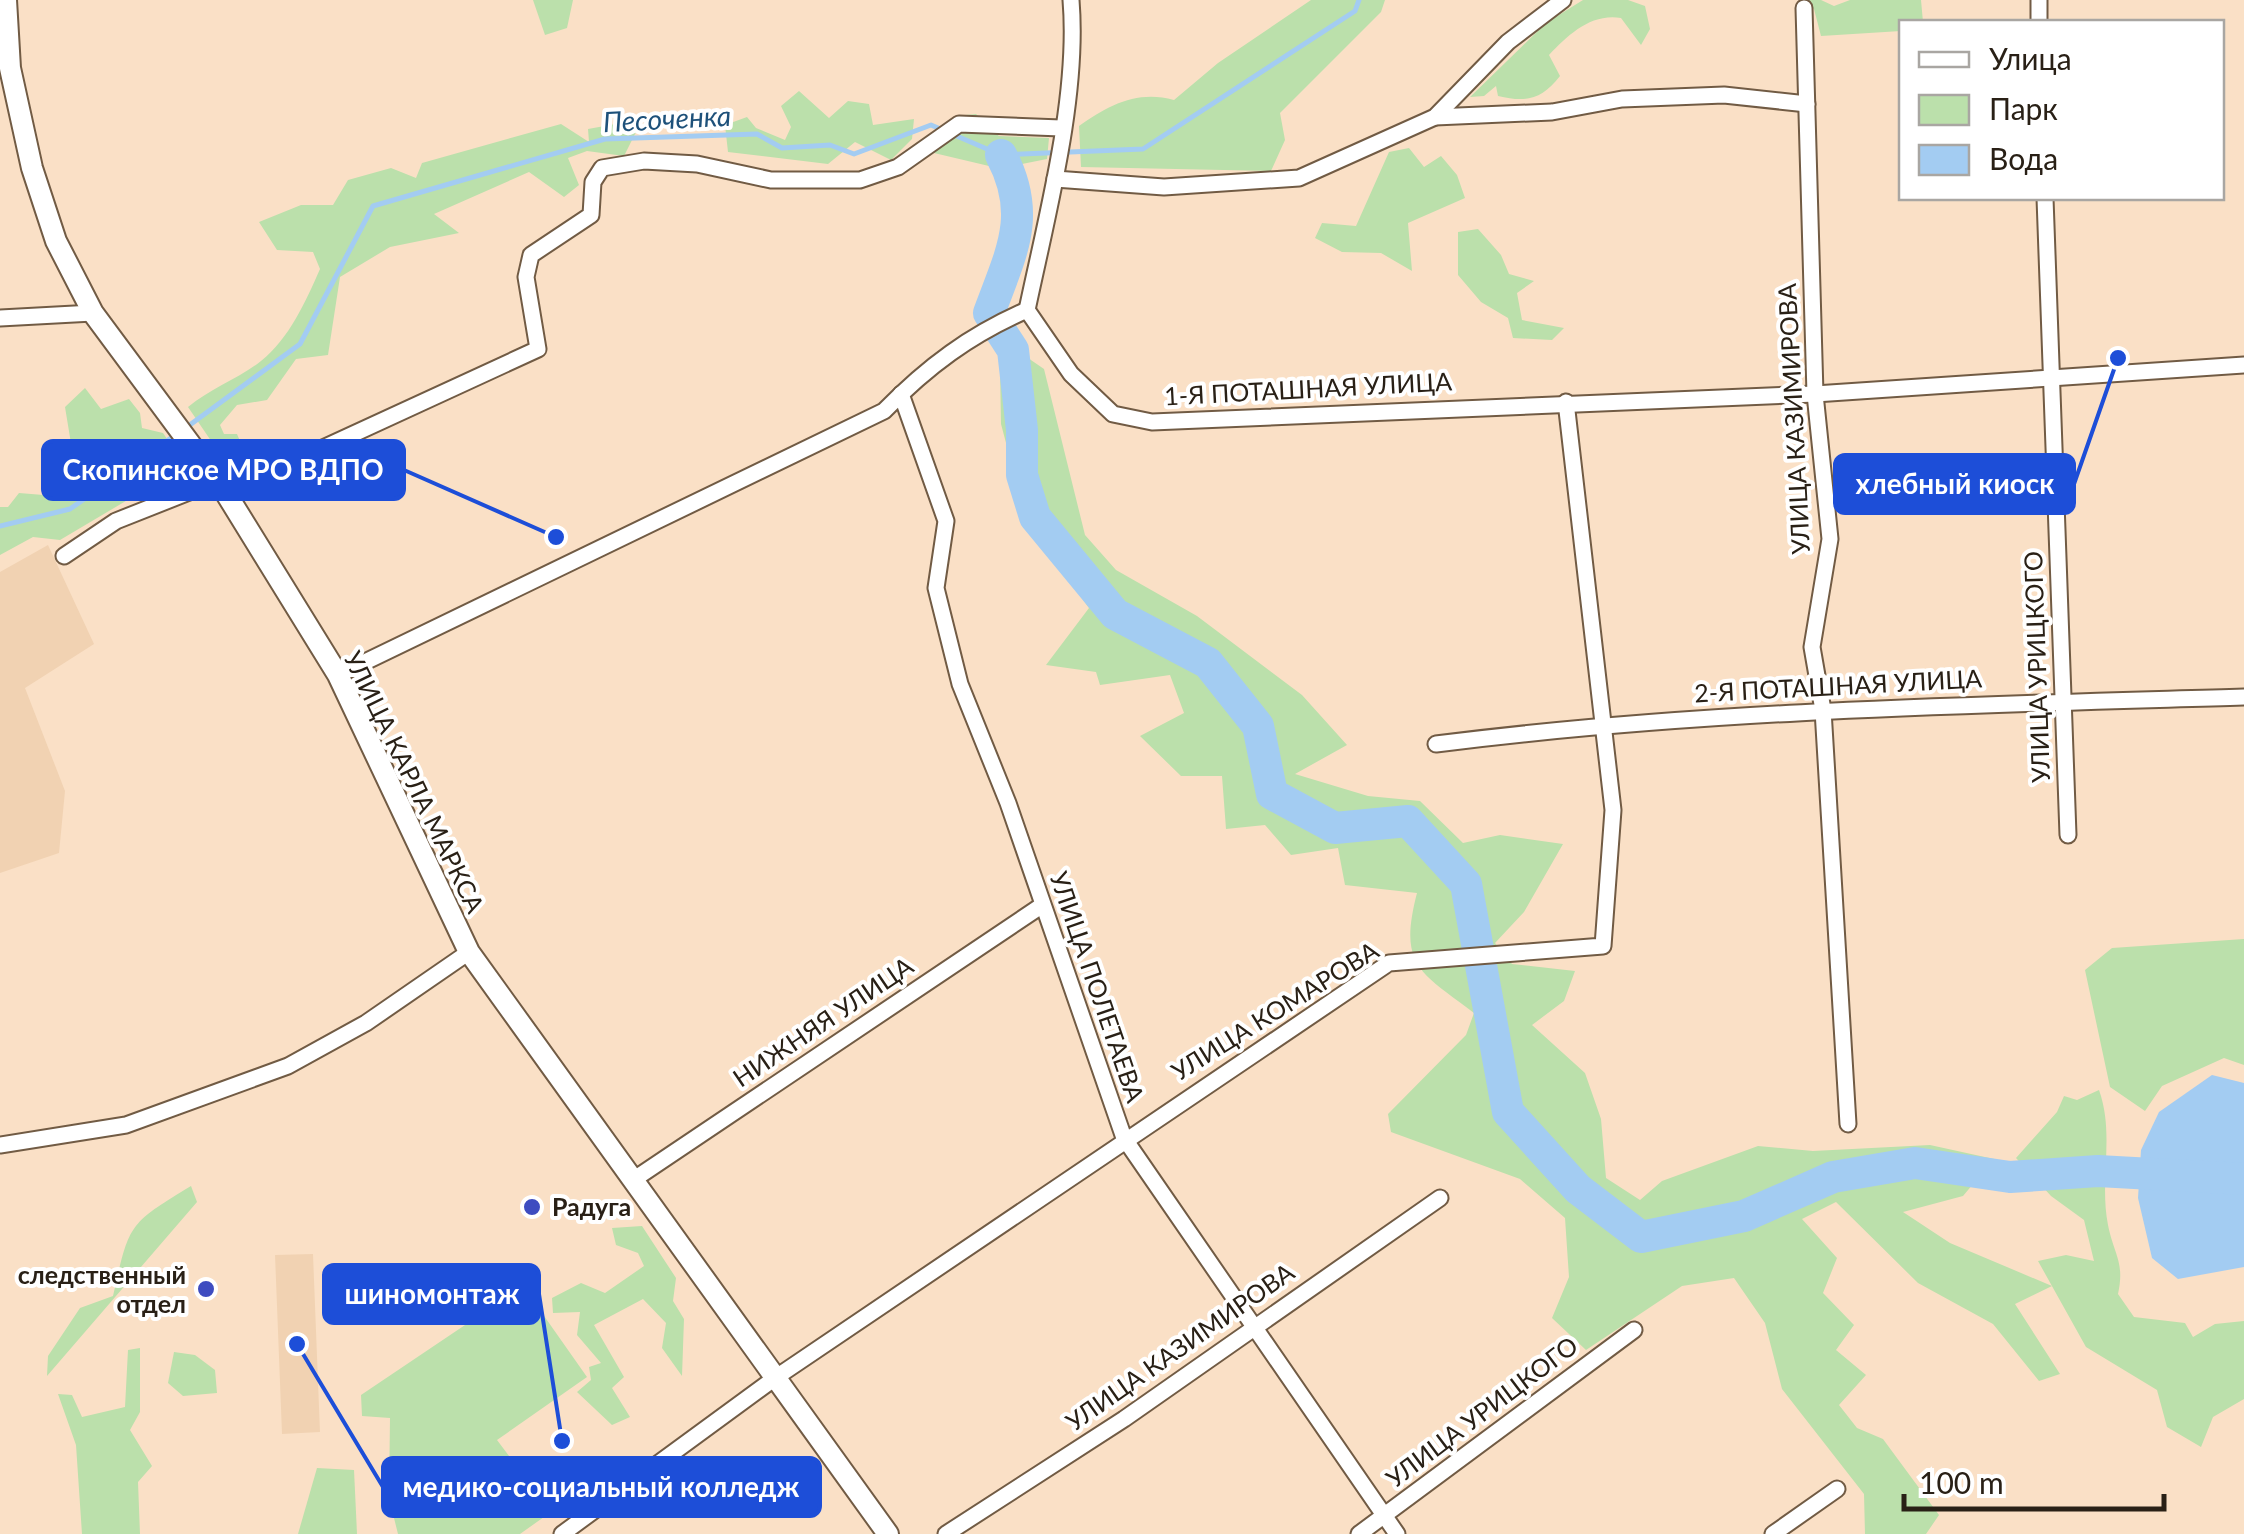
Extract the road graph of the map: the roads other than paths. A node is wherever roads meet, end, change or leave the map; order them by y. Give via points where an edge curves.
1 (6, 0) edge
2 (1071, 0) edge
3 (1563, 0) edge
4 (1804, 8) dead end
5 (1807, 104) junction
6 (1435, 117) junction
7 (1061, 128) junction
8 (1055, 179) junction
9 (2045, 200) edge
10 (1028, 310) junction
11 (93, 312) junction
12 (0, 318) edge
13 (2244, 364) edge
14 (2051, 379) junction
15 (901, 394) junction
16 (1815, 394) junction
17 (1566, 402) junction
18 (217, 481) junction
19 (64, 556) dead end
20 (338, 675) junction
21 (2244, 697) edge
22 (2064, 702) junction
23 (1823, 710) junction
24 (1602, 723) junction
25 (1436, 744) dead end
26 (2068, 835) dead end
27 (1041, 906) junction
28 (469, 952) junction
29 (1848, 1124) dead end
30 (1124, 1138) junction
31 (0, 1145) edge
32 (633, 1180) junction
33 (1440, 1198) dead end
34 (1257, 1325) junction
35 (1634, 1330) dead end
36 (775, 1378) junction
37 (1836, 1489) dead end
38 (1385, 1517) junction
39 (562, 1534) edge
40 (888, 1534) edge
41 (946, 1534) edge
42 (1360, 1534) edge
43 (1397, 1534) edge
44 (1772, 1534) edge

1 - 11 main road, УЛИЦА КАРЛА МАРКСА via 10,68 32,168 56,242
2 - 7 street via 1074,29
3 - 6 street via 1508,42
4 - 5 street, УЛИЦА КАЗИМИРОВА
5 - 6 street via 1724,95
5 - 16 street, УЛИЦА КАЗИМИРОВА
6 - 8 street via 1299,178 1164,188
7 - 8 street
7 - 18 street via 958,124 898,167 860,180 771,180 644,161 602,168 593,182 591,215 531,255 526,278 538,348 236,488
8 - 10 street
9 - 14 street, УЛИЦА УРИЦКОГО
10 - 15 street via 976,332
10 - 17 street, 1-Я ПОТАШНАЯ УЛИЦА via 1071,374 1113,414 1152,422
11 - 12 street
11 - 18 main road, УЛИЦА КАРЛА МАРКСА
13 - 14 street, 1-Я ПОТАШНАЯ УЛИЦА
14 - 16 street, 1-Я ПОТАШНАЯ УЛИЦА
14 - 22 street, УЛИЦА УРИЦКОГО
15 - 20 street via 884,411
15 - 27 street, УЛИЦА ПОЛЕТАЕВА via 946,521 936,588 960,684
16 - 17 street, 1-Я ПОТАШНАЯ УЛИЦА
16 - 23 street, УЛИЦА КАЗИМИРОВА via 1830,539 1812,647
17 - 24 street, УЛИЦА КОМАРОВА
18 - 19 street via 116,521
18 - 20 main road, УЛИЦА КАРЛА МАРКСА
20 - 28 main road, УЛИЦА КАРЛА МАРКСА
21 - 22 street, 2-Я ПОТАШНАЯ УЛИЦА
22 - 23 street, 2-Я ПОТАШНАЯ УЛИЦА
22 - 26 street, УЛИЦА УРИЦКОГО
23 - 24 street, 2-Я ПОТАШНАЯ УЛИЦА
23 - 29 street, УЛИЦА КАЗИМИРОВА
24 - 25 street, 2-Я ПОТАШНАЯ УЛИЦА
24 - 30 street, УЛИЦА КОМАРОВА via 1613,810 1604,946 1390,963
27 - 30 street, УЛИЦА ПОЛЕТАЕВА
27 - 32 street, НИЖНЯЯ УЛИЦА
28 - 31 street via 366,1023 288,1066 126,1125
28 - 32 main road, УЛИЦА КАРЛА МАРКСА
30 - 34 street, УЛИЦА ПОЛЕТАЕВА
30 - 36 street, УЛИЦА КОМАРОВА
32 - 36 main road, УЛИЦА КАРЛА МАРКСА
33 - 34 street, УЛИЦА КАЗИМИРОВА
34 - 38 street, УЛИЦА ПОЛЕТАЕВА
34 - 41 street, УЛИЦА КАЗИМИРОВА
35 - 38 street, УЛИЦА УРИЦКОГО
36 - 39 street, УЛИЦА КОМАРОВА
36 - 40 main road, УЛИЦА КАРЛА МАРКСА
37 - 44 street
38 - 42 street, УЛИЦА УРИЦКОГО
38 - 43 street, УЛИЦА ПОЛЕТАЕВА

